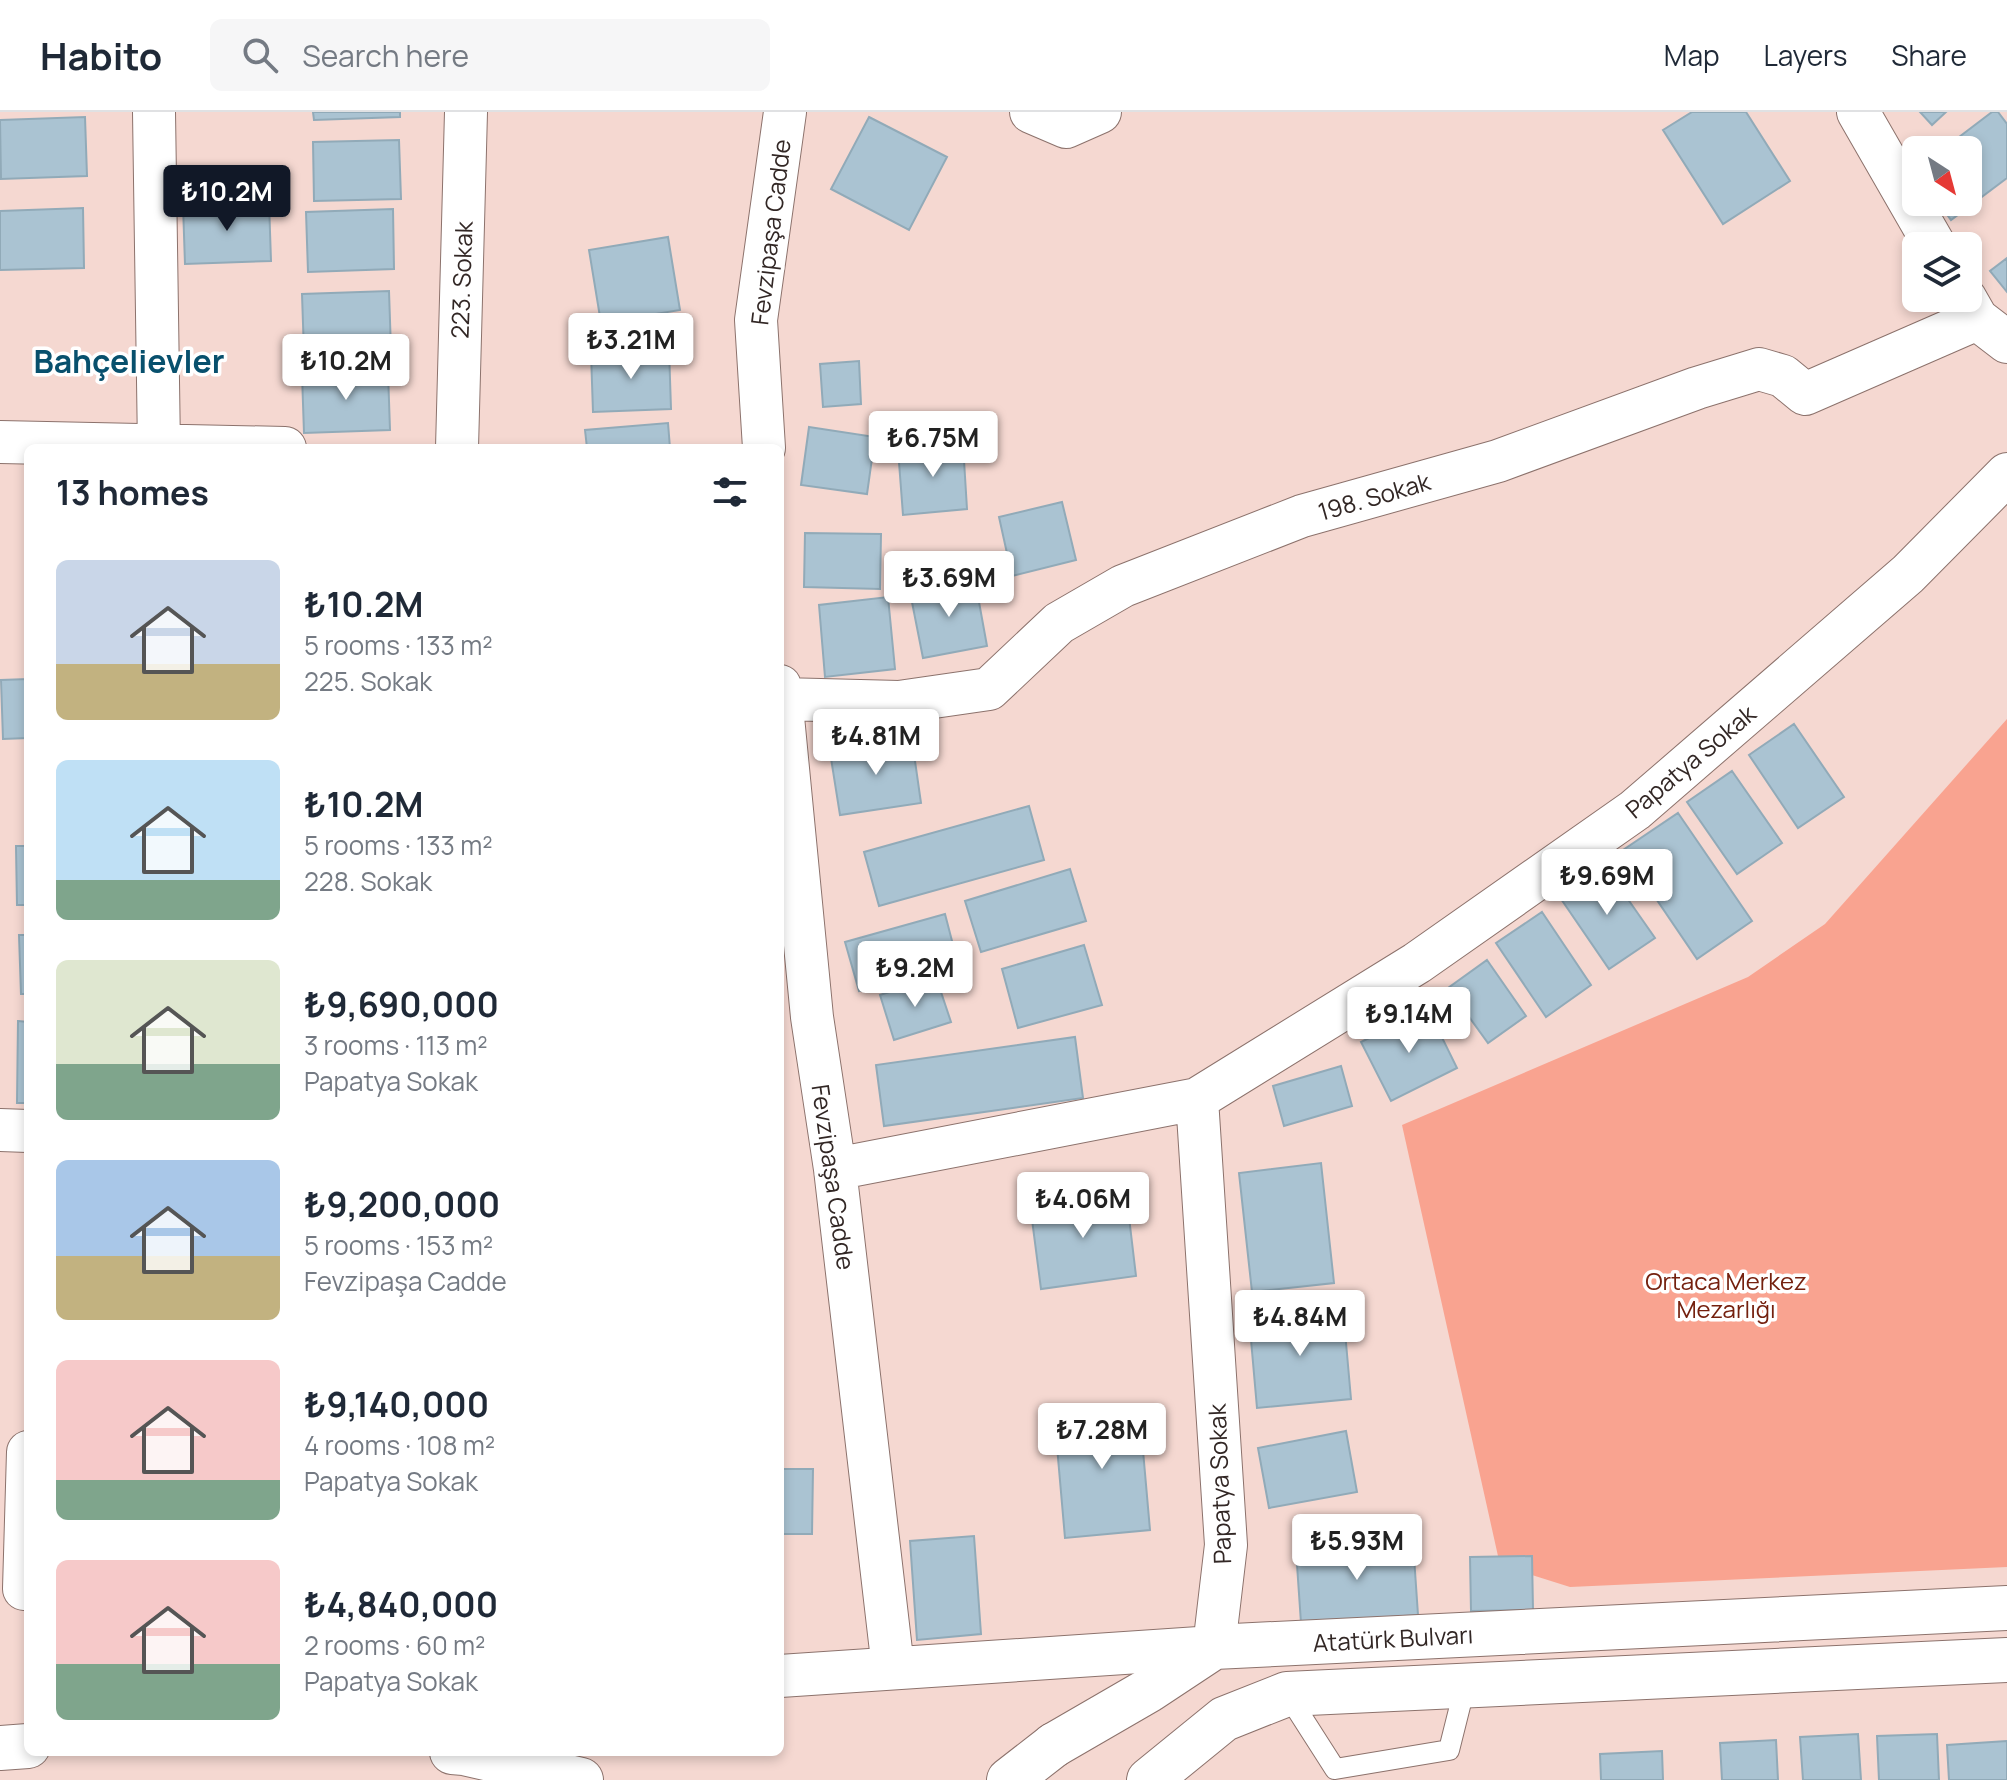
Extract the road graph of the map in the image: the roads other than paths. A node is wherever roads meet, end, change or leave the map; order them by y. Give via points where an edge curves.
1 (154, 112) edge
2 (466, 112) edge
3 (785, 112) edge
4 (1031, 112) edge
5 (1100, 112) edge
6 (1858, 112) edge
7 (1927, 232) edge
8 (1983, 319) edge
9 (0, 442) edge
10 (80, 444) edge
11 (159, 444) edge
12 (457, 444) edge
13 (764, 444) edge
14 (2007, 474) edge
15 (784, 699) edge
16 (784, 764) edge
17 (796, 1023) edge
18 (1197, 1099) junction
19 (0, 1130) edge
20 (24, 1131) edge
21 (835, 1169) junction
22 (2007, 1608) edge
23 (1214, 1647) junction
24 (2007, 1660) edge
25 (893, 1668) junction
26 (784, 1676) edge
27 (1465, 1686) junction
28 (1287, 1694) junction
29 (1054, 1745) junction
30 (24, 1746) edge
31 (0, 1748) edge
32 (477, 1756) edge
33 (581, 1780) edge
34 (1009, 1780) edge
35 (1028, 1780) edge
36 (1149, 1780) edge

1 - 11 street
2 - 12 street, 223. Sokak
3 - 13 street, Fevzipaşa Cadde via 756,320
4 - 5 street via 1066,127
6 - 7 street
8 - 15 street, 198. Sokak via 1805,394 1783,376 1759,369 1498,461 1302,516 1123,586 1059,623 989,689 899,702
9 - 10 street
14 - 18 street, Papatya Sokak via 1908,574 1635,810 1417,963
16 - 17 street, Fevzipaşa Cadde
17 - 21 street, Fevzipaşa Cadde
18 - 21 street
18 - 23 street, Papatya Sokak via 1226,1545
19 - 20 street
21 - 25 street, Fevzipaşa Cadde
22 - 23 main road, Atatürk Bulvarı
23 - 25 street, Atatürk Bulvarı
23 - 29 main road
24 - 27 main road
25 - 26 street, Atatürk Bulvarı
27 - 28 main road
27 - 28 lane via 1449,1750 1335,1769
28 - 36 main road via 1224,1719
29 - 34 main road
29 - 35 main road
30 - 31 main road
32 - 33 main road

